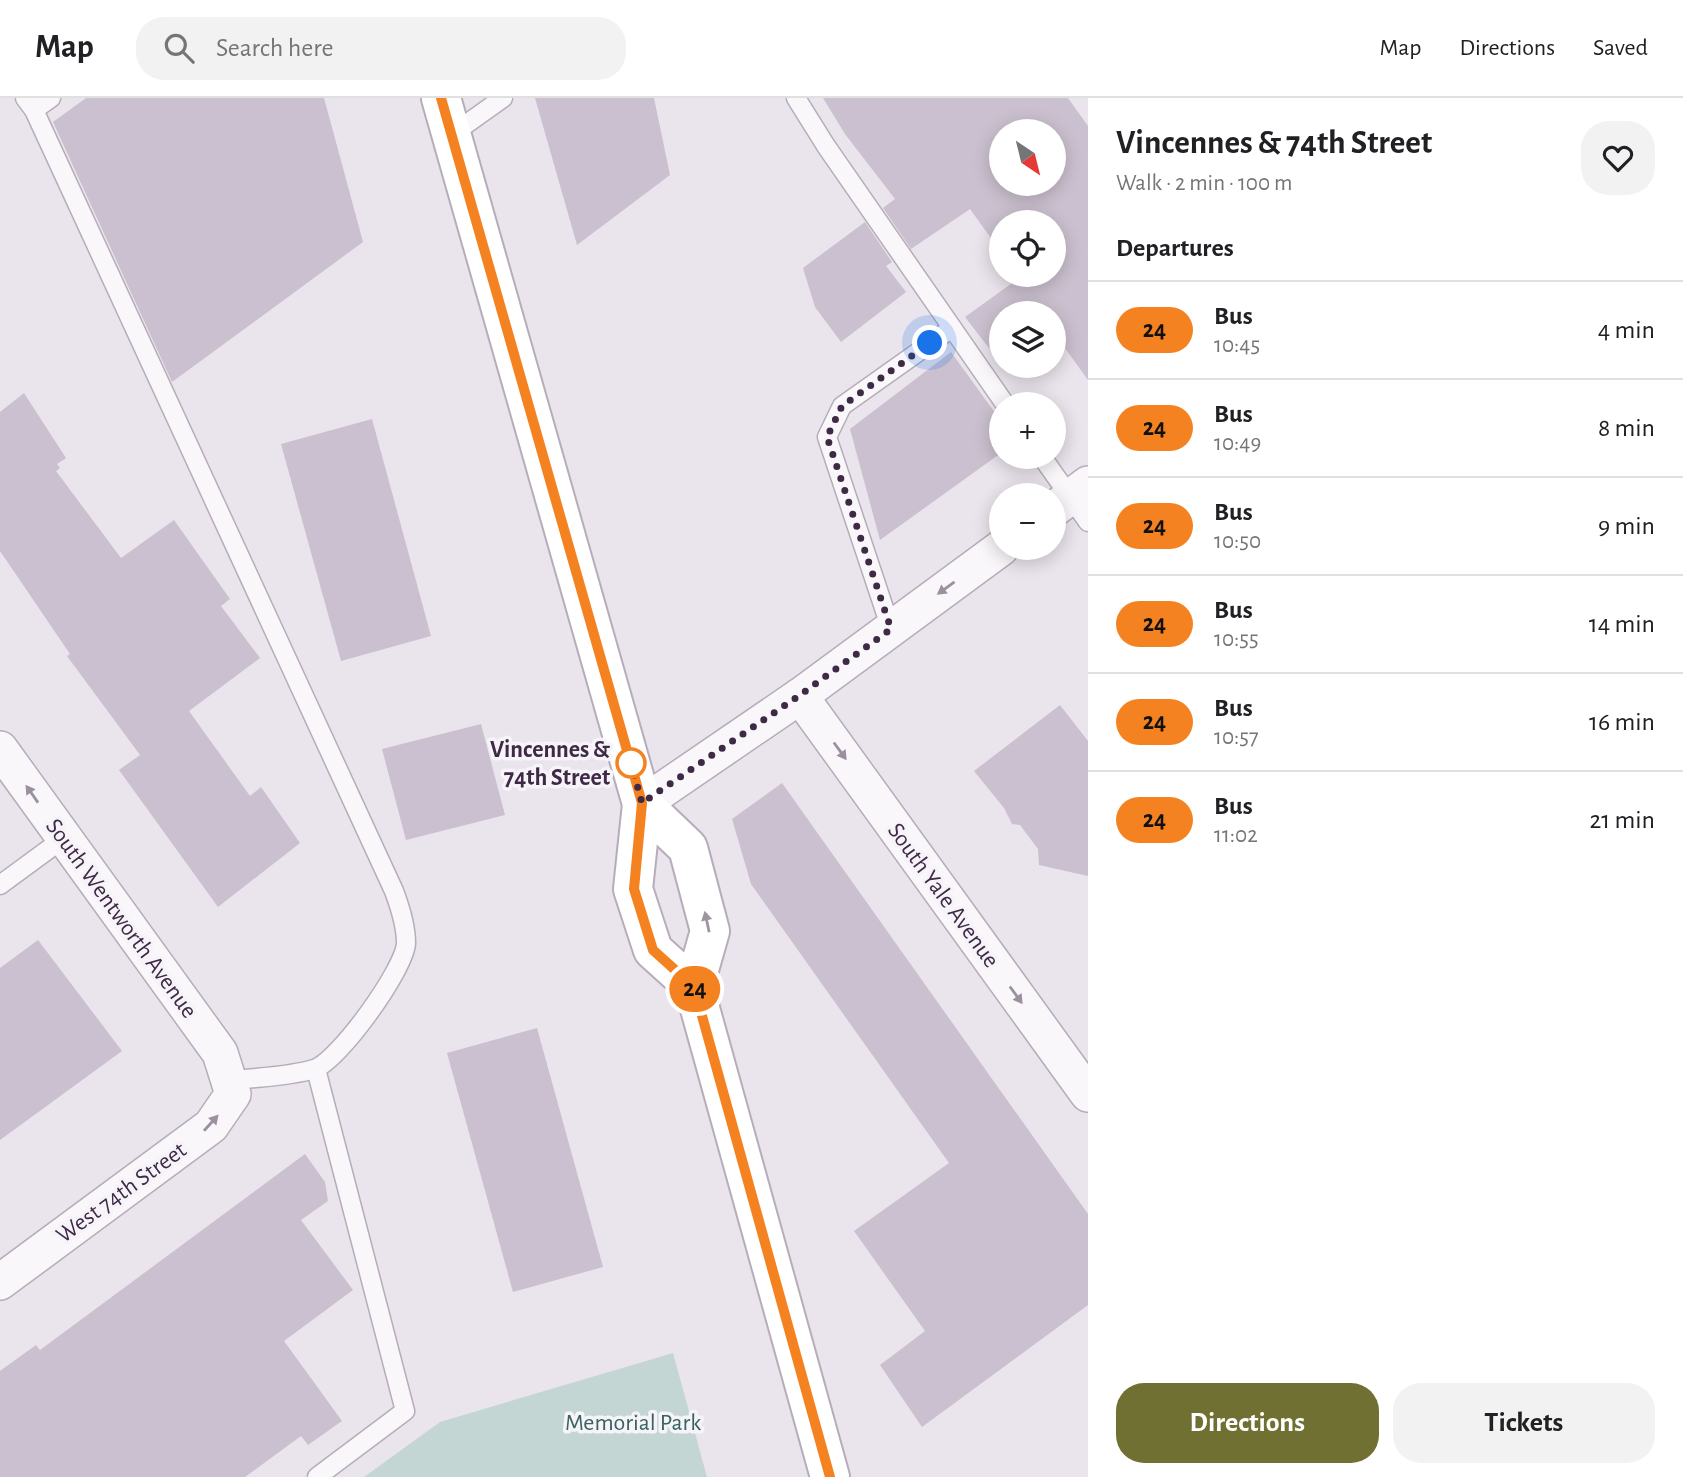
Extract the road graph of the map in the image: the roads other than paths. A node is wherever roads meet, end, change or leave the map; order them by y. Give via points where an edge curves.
1 (51, 98) edge
2 (441, 98) edge
3 (503, 98) edge
4 (796, 98) edge
5 (29, 104) edge
6 (452, 135) junction
7 (952, 328) junction
8 (997, 392) edge
9 (1051, 469) edge
10 (1075, 503) edge
11 (989, 557) edge
12 (891, 629) junction
13 (800, 695) junction
14 (0, 749) edge
15 (642, 803) junction
16 (64, 838) junction
17 (0, 885) edge
18 (694, 987) junction
19 (316, 1069) junction
20 (231, 1087) junction
21 (1088, 1094) edge
22 (0, 1282) edge
23 (317, 1477) edge
24 (830, 1477) edge

1 - 5 lane
2 - 6 main road
3 - 6 lane
4 - 7 lane
5 - 19 lane via 401,911 406,944 398,972 345,1043
6 - 15 main road
7 - 8 lane
7 - 12 lane via 842,406 827,437
9 - 10 lane
11 -> 12 street
12 - 13 street
13 - 15 street
13 -> 21 street, South Yale Avenue
16 -> 14 street, South Wentworth Avenue
15 - 18 main road via 634,889 653,950
18 -> 15 main road via 710,931 688,848
16 - 17 lane
16 - 20 street, South Wentworth Avenue via 220,1053
18 - 24 main road
19 - 20 lane
19 - 23 lane via 405,1411
22 -> 20 street, West 74th Street via 211,1126

